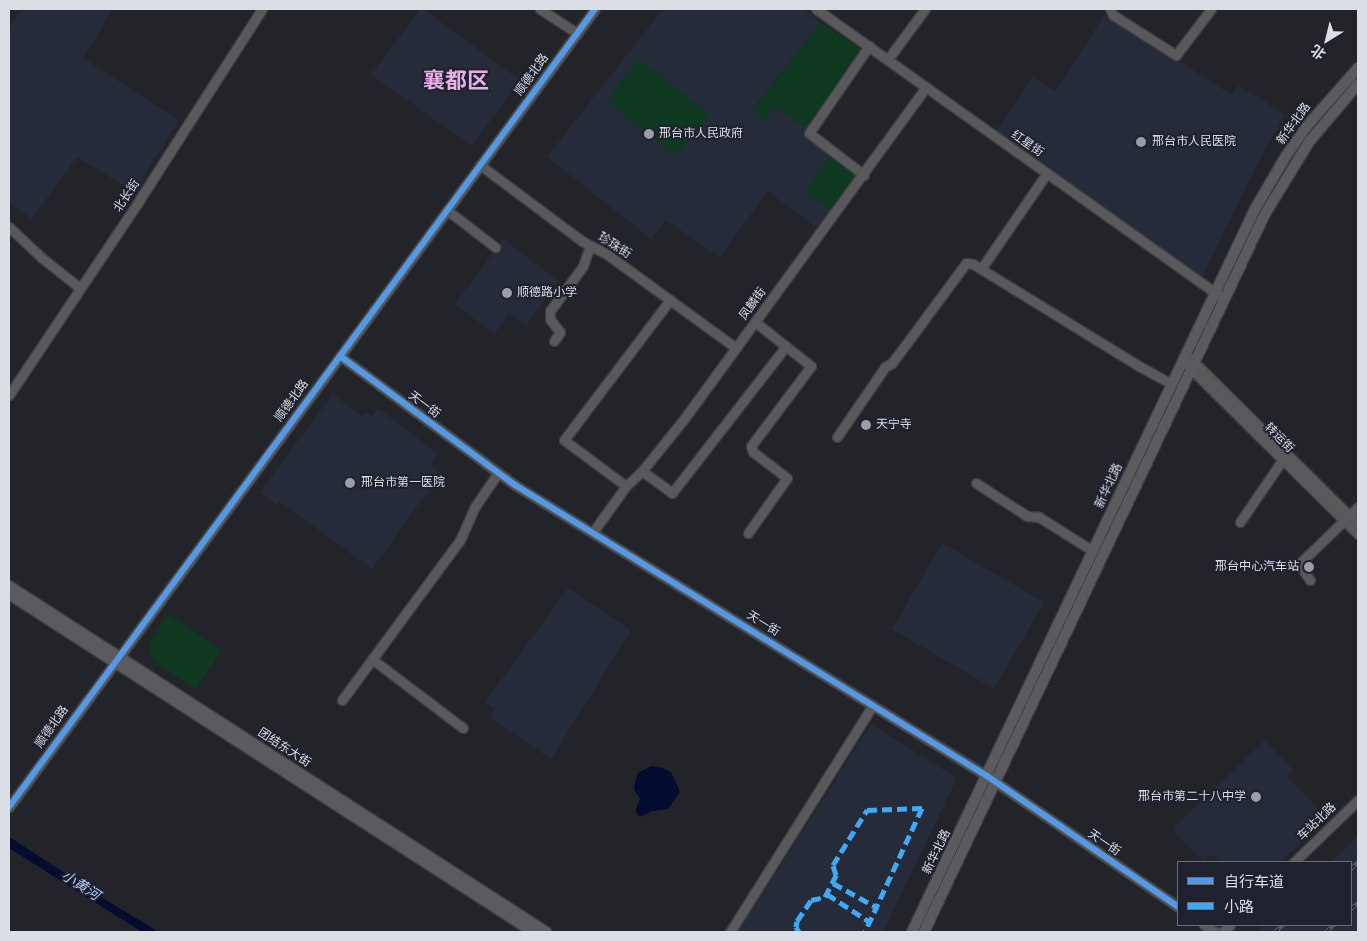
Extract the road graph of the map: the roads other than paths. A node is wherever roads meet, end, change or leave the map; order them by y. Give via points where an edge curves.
1 (262, 9) edge
2 (540, 9) edge
3 (594, 9) edge
4 (816, 9) edge
5 (925, 9) edge
6 (1110, 9) edge
7 (1210, 9) edge
8 (577, 33) junction
9 (869, 46) junction
10 (888, 59) junction
11 (1358, 68) edge
12 (1358, 84) edge
13 (926, 87) junction
14 (480, 165) junction
15 (1048, 173) junction
16 (864, 175) junction
17 (447, 210) junction
18 (9, 227) edge
19 (495, 246) dead end
20 (590, 246) junction
21 (981, 269) junction
22 (80, 288) junction
23 (1215, 293) junction
24 (1224, 299) junction
25 (670, 300) junction
26 (755, 322) junction
27 (554, 341) dead end
28 (786, 346) junction
29 (736, 348) junction
30 (340, 356) junction
31 (1184, 357) junction
32 (1193, 365) junction
33 (1171, 384) junction
34 (9, 395) edge
35 (837, 437) dead end
36 (1285, 457) junction
37 (642, 471) junction
38 (498, 473) junction
39 (976, 483) dead end
40 (626, 486) junction
41 (1358, 507) edge
42 (1347, 518) junction
43 (1240, 522) dead end
44 (1358, 524) edge
45 (593, 532) junction
46 (748, 533) dead end
47 (1358, 534) edge
48 (1092, 551) junction
49 (1310, 580) dead end
50 (9, 586) edge
51 (9, 594) edge
52 (116, 659) junction
53 (372, 659) junction
54 (342, 700) dead end
55 (873, 706) junction
56 (463, 728) dead end
57 (991, 779) junction
58 (1358, 800) edge
59 (9, 807) edge
60 (1295, 861) edge
61 (1177, 906) edge
62 (533, 932) edge
63 (546, 932) edge
64 (730, 932) edge
65 (912, 932) edge
66 (924, 932) edge

1 - 22 street, 北长街
2 - 8 street
3 - 8 street, 顺德北路
4 - 9 street, 红星街
5 - 10 street
6 - 7 street via 1113,15 1176,55
8 - 14 street, 顺德北路
9 - 10 street, 红星街
9 - 16 street via 809,133
10 - 13 street, 红星街
11 - 23 main road, 新华北路 via 1323,106 1286,156 1255,209
12 - 24 main road, 新华北路 via 1295,162 1265,214
13 - 15 street, 红星街
13 - 16 street, 凤麟街
14 - 17 street, 顺德北路
14 - 20 street, 珍珠街
15 - 21 street
15 - 23 street, 红星街
16 - 26 street, 凤麟街
17 - 19 street
17 - 30 street, 顺德北路
18 - 22 street
20 - 25 street, 珍珠街 via 608,255
20 - 27 street via 583,266 550,311 550,319 560,332
21 - 33 street
21 - 35 street via 965,264 892,363 885,367
22 - 34 street, 北长街
23 - 24 street, 红星街
23 - 31 main road, 新华北路
24 - 32 main road, 新华北路
25 - 29 street, 珍珠街
25 - 40 street via 564,440
26 - 28 street
26 - 29 street, 凤麟街
28 - 37 street via 672,493
28 - 46 street via 809,364 810,369 751,446 787,478
29 - 37 street, 凤麟街
30 - 38 street, 天一街
30 - 52 street, 顺德北路
31 - 32 street, 转运街
31 - 33 main road, 新华北路
32 - 36 street, 转运街
32 - 57 main road, 新华北路
33 - 48 main road, 新华北路
36 - 42 street, 转运街
36 - 43 street
37 - 40 street, 凤麟街
38 - 45 street, 天一街
38 - 53 street via 477,503 460,540
39 - 48 street via 1026,516 1038,517
40 - 45 street, 凤麟街
41 - 42 street
42 - 44 street, 转运街
42 - 47 street, 转运街
42 - 49 street via 1298,564
45 - 55 street, 天一街
48 - 57 main road, 新华北路
50 - 52 main road, 团结东大街
51 - 52 main road, 团结东大街
52 - 59 street, 顺德北路
52 - 62 main road, 团结东大街
52 - 63 main road, 团结东大街
53 - 54 street
53 - 56 street
55 - 57 street, 天一街
55 - 64 street
57 - 61 street, 天一街
57 - 65 main road, 新华北路
57 - 66 main road, 新华北路
58 - 60 street, 车站北路

